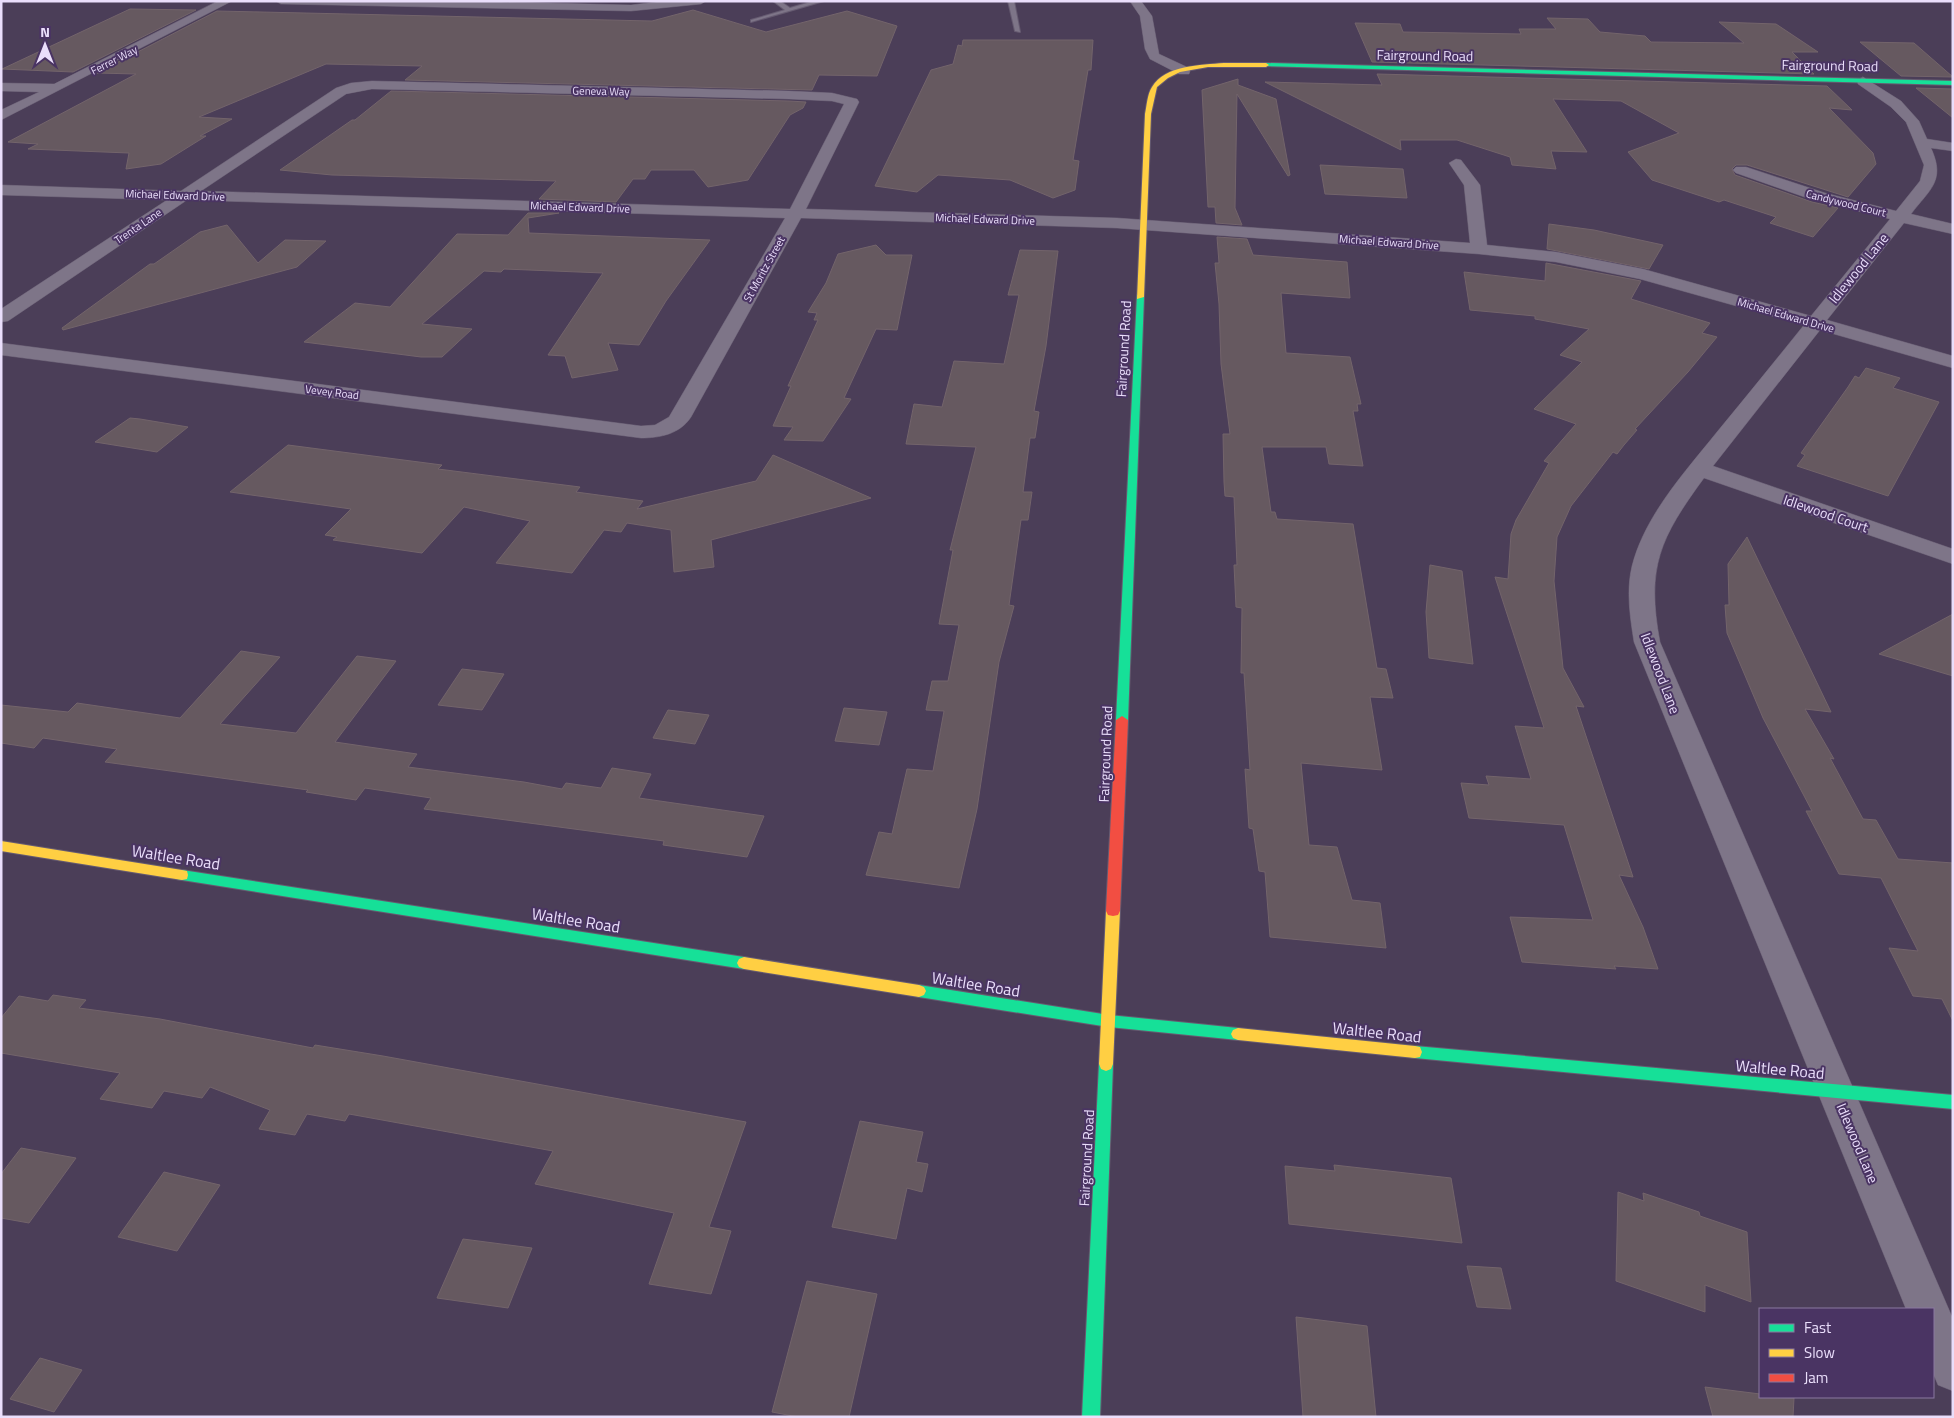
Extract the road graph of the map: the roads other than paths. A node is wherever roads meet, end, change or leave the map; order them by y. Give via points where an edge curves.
1 (227, 1) edge
2 (281, 1) edge
3 (701, 1) edge
4 (776, 1) edge
5 (1011, 1) edge
6 (1135, 1) edge
7 (820, 2) edge
8 (462, 3) edge
9 (789, 10) junction
10 (753, 21) dead end
11 (1018, 31) dead end
12 (1184, 71) junction
13 (1863, 81) junction
14 (1953, 83) edge
15 (1, 87) edge
16 (352, 87) joint
17 (57, 88) junction
18 (850, 100) joint
19 (1, 116) edge
20 (1923, 143) junction
21 (1953, 147) edge
22 (1456, 163) dead end
23 (1741, 170) dead end
24 (1, 190) edge
25 (184, 195) junction
26 (795, 214) junction
27 (1900, 216) junction
28 (1145, 226) junction
29 (1953, 229) edge
30 (1478, 249) junction
31 (1, 317) edge
32 (1814, 323) junction
33 (1, 349) edge
34 (1953, 362) edge
35 (662, 430) joint
36 (1699, 469) junction
37 (1953, 557) edge
38 (1, 846) edge
39 (1109, 1021) junction
40 (1836, 1090) junction
41 (1953, 1102) edge
42 (1927, 1308) edge
43 (1934, 1324) edge
44 (1953, 1370) edge
45 (1091, 1417) edge

1 - 17 street, Ferrer Way
2 - 8 street
3 - 8 street via 631,8
4 - 9 lane
5 - 11 lane
6 - 12 street via 1148,19 1154,56
7 - 9 lane
9 - 10 lane
12 - 13 street, Fairground Road via 1223,66 1276,66
12 - 28 street, Fairground Road via 1165,76 1156,84 1151,98
13 - 14 street, Fairground Road
13 - 20 street, Idlewood Lane via 1904,110
15 - 17 street
16 - 18 street, Geneva Way via 789,95
16 - 25 street, Trenta Lane via 341,91
17 - 19 street, Ferrer Way
18 - 26 street, St Moritz Street via 853,104
20 - 21 street
20 - 27 street, Idlewood Lane via 1932,165 1928,182
22 - 30 street via 1472,185
23 - 27 street, Candywood Court via 1807,193
24 - 25 street, Michael Edward Drive
25 - 26 street, Michael Edward Drive
25 - 31 street, Trenta Lane
26 - 28 street, Michael Edward Drive
26 - 35 street, St Moritz Street via 681,417
27 - 29 street, Candywood Court
27 - 32 street, Idlewood Lane
28 - 30 street, Michael Edward Drive
28 - 39 street, Fairground Road
30 - 32 street, Michael Edward Drive via 1594,263
32 - 34 street, Michael Edward Drive
32 - 36 street, Idlewood Lane
33 - 35 street, Vevey Road via 642,432
36 - 37 street, Idlewood Court
36 - 40 street, Idlewood Lane via 1650,543 1642,566 1642,619 1650,651
38 - 39 street, Waltlee Road
39 - 40 street, Waltlee Road via 1491,1060
39 - 45 street, Fairground Road
40 - 41 street, Waltlee Road
40 - 42 street, Idlewood Lane
43 - 44 street

